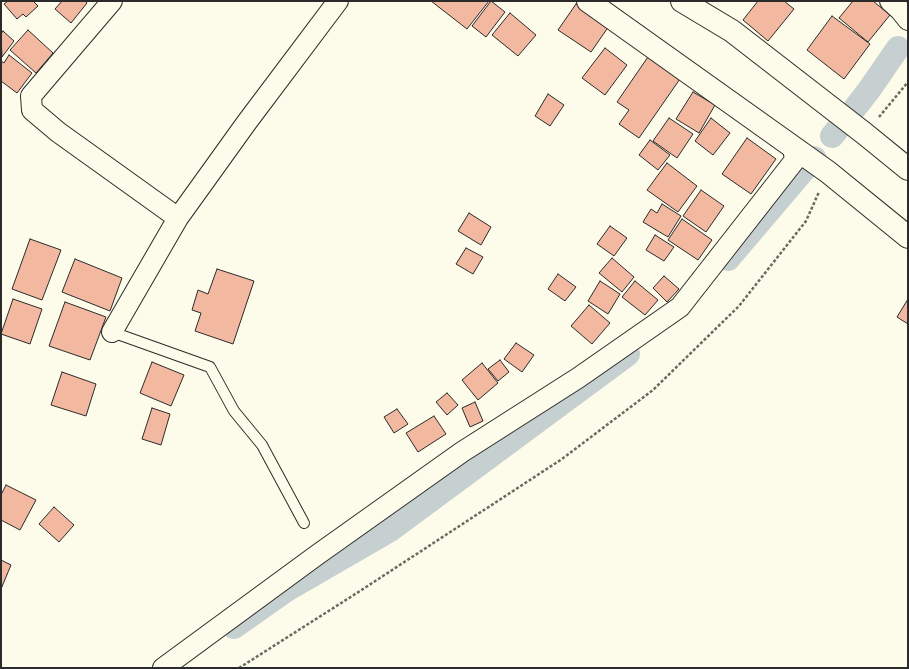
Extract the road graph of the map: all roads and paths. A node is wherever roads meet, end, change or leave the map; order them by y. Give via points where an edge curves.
1 (112, 1) edge
2 (338, 1) edge
3 (588, 1) edge
4 (682, 1) edge
5 (890, 1) edge
6 (908, 20) edge
7 (908, 82) edge
8 (865, 134) junction
9 (793, 147) junction
10 (908, 169) edge
11 (828, 172) junction
12 (178, 218) junction
13 (908, 237) edge
14 (112, 332) joint
15 (304, 523) dead end
16 (163, 668) edge
17 (239, 668) edge

1 - 12 street via 31,96 32,110 58,132
2 - 12 street
3 - 9 highway
4 - 8 highway via 732,31
5 - 6 street
7 - 8 path
8 - 10 highway
9 - 11 highway
9 - 16 street via 795,160 680,307 578,378 462,452
11 - 13 highway
11 - 17 path via 806,221 739,306 653,390 562,460
12 - 14 street
14 - 15 lane via 210,367 234,411 262,445

